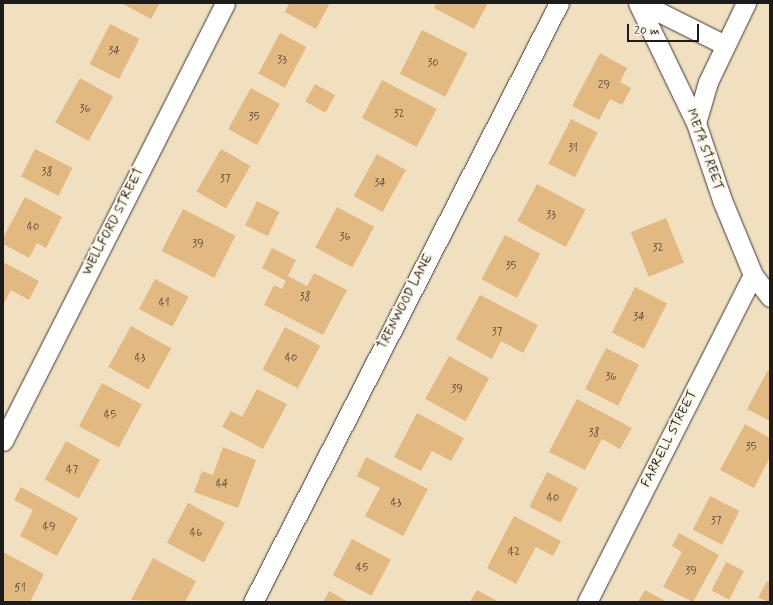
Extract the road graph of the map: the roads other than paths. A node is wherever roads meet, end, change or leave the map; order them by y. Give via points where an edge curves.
1 (225, 3) edge
2 (559, 3) edge
3 (638, 3) edge
4 (641, 3) edge
5 (746, 3) edge
6 (725, 45) junction
7 (696, 123) junction
8 (753, 275) junction
9 (770, 297) edge
10 (3, 440) edge
11 (253, 602) edge
12 (587, 602) edge

1 - 10 street, WELLFORD STREET
2 - 11 street, TRENWOOD LANE
3 - 7 street, META STREET
4 - 6 street
5 - 6 street
6 - 7 street via 708,82
7 - 8 street, META STREET via 722,200
8 - 9 street, META STREET
8 - 12 street, FARRELL STREET

